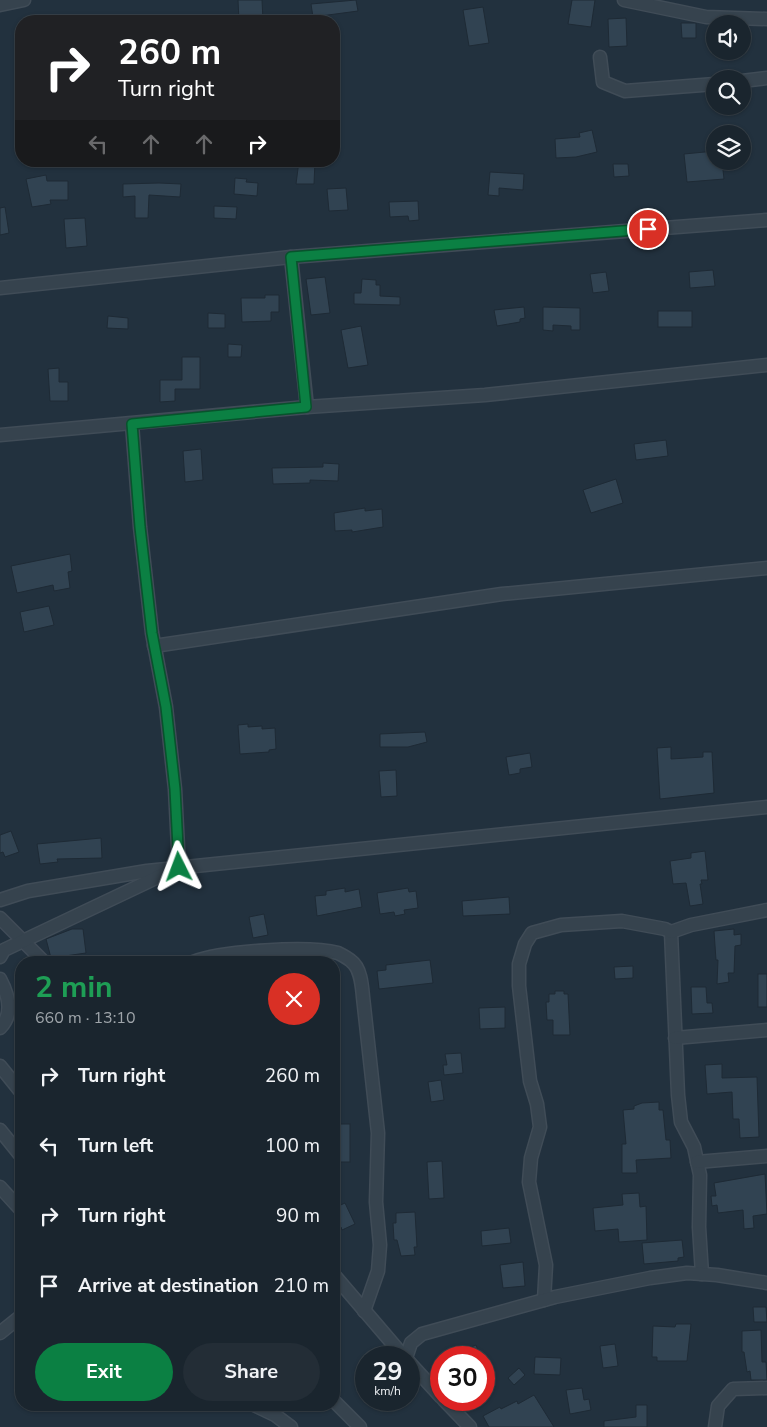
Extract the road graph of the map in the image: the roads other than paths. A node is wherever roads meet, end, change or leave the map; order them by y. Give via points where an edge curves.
1 (24, 0) edge
2 (624, 0) edge
3 (0, 5) edge
4 (767, 19) edge
5 (600, 57) dead end
6 (767, 78) edge
7 (751, 80) edge
8 (706, 85) edge
9 (767, 220) edge
10 (291, 257) junction
11 (0, 288) edge
12 (767, 364) edge
13 (306, 407) junction
14 (132, 424) junction
15 (0, 435) edge
16 (767, 568) edge
17 (154, 646) junction
18 (767, 808) edge
19 (179, 867) junction
20 (0, 900) edge
21 (767, 910) edge
22 (0, 918) edge
23 (671, 932) junction
24 (22, 942) junction
25 (37, 956) edge
26 (233, 956) edge
27 (0, 957) edge
28 (0, 979) edge
29 (0, 1028) edge
30 (767, 1030) edge
31 (675, 1038) junction
32 (0, 1066) edge
33 (15, 1085) edge
34 (0, 1130) edge
35 (15, 1149) edge
36 (767, 1156) edge
37 (697, 1162) junction
38 (0, 1187) edge
39 (15, 1203) edge
40 (702, 1274) junction
41 (340, 1282) edge
42 (767, 1283) edge
43 (544, 1300) junction
44 (364, 1311) junction
45 (15, 1321) edge
46 (0, 1333) edge
47 (395, 1346) edge
48 (411, 1346) edge
49 (420, 1374) edge
50 (430, 1384) edge
51 (767, 1388) edge
52 (340, 1407) edge
53 (267, 1411) edge
54 (455, 1411) edge
55 (291, 1427) edge
56 (360, 1427) edge
57 (470, 1427) edge
58 (715, 1427) edge

1 - 3 street
2 - 4 street via 706,17
5 - 8 street via 602,82 625,90
6 - 7 street
9 - 10 street
10 - 11 street
10 - 13 street
12 - 13 street via 485,394
13 - 14 street
14 - 15 street
14 - 17 street
16 - 17 street via 502,594
17 - 19 street via 166,707
18 - 19 street
19 - 20 street via 56,885
19 - 24 street
21 - 23 street
22 - 24 street
23 - 31 street
23 - 43 street via 622,922 561,925 532,933 519,964 530,1081 540,1127 531,1158 529,1182 546,1265
24 - 25 street
24 - 27 street via 4,950
26 - 44 street via 287,951 339,954 354,963 360,978 378,1133 376,1202 380,1245 378,1271
28 - 29 street via 7,992 9,1012
30 - 31 street
31 - 37 street via 681,1122 694,1147
32 - 33 street
34 - 35 street
36 - 37 street
37 - 40 street
38 - 39 street
40 - 42 street
40 - 43 street via 650,1278
41 - 44 street
43 - 48 street via 422,1334
44 - 47 street
45 - 46 street
49 - 50 street
51 - 58 street via 733,1389 718,1406
52 - 56 street
53 - 55 street
54 - 57 street

